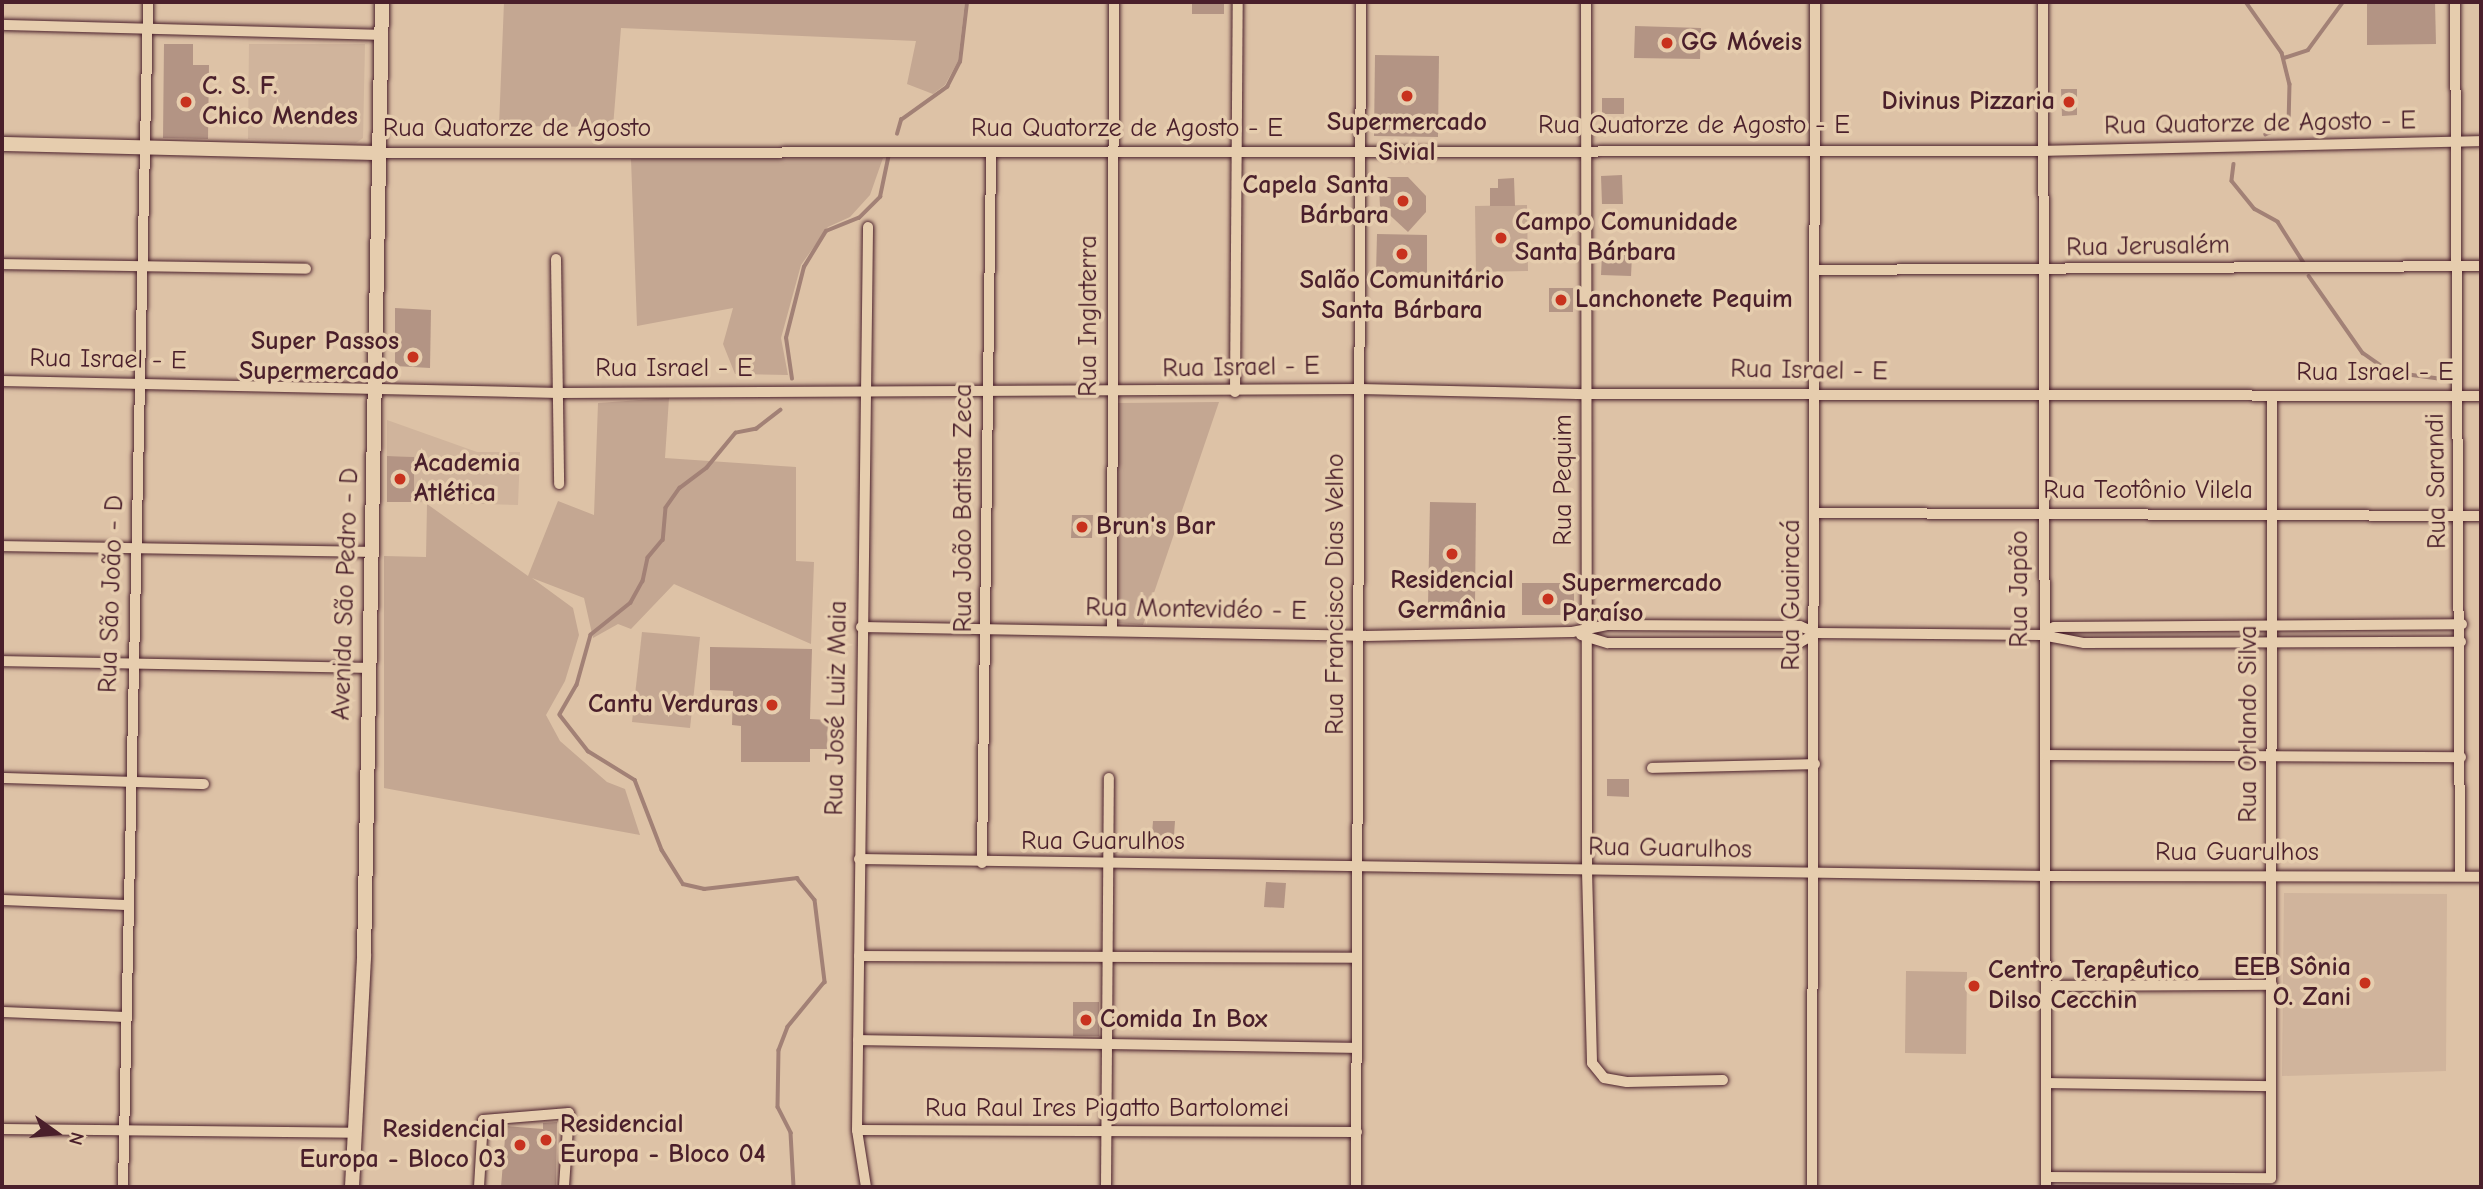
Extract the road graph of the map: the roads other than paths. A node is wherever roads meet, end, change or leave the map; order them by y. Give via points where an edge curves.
1 (148, 2) edge
2 (382, 2) edge
3 (1114, 2) edge
4 (1238, 2) edge
5 (1361, 2) edge
6 (1586, 2) edge
7 (1815, 2) edge
8 (2043, 2) edge
9 (2455, 2) edge
10 (2, 25) edge
11 (147, 31) junction
12 (381, 34) junction
13 (2481, 141) edge
14 (2455, 142) junction
15 (2, 144) edge
16 (145, 146) junction
17 (1815, 148) junction
18 (1586, 149) junction
19 (1361, 150) junction
20 (1238, 151) junction
21 (2043, 151) junction
22 (1113, 152) junction
23 (378, 153) junction
24 (990, 153) junction
25 (907, 154) joint
26 (868, 227) dead end
27 (556, 259) dead end
28 (2, 264) edge
29 (2459, 266) junction
30 (2481, 266) edge
31 (143, 267) junction
32 (306, 269) dead end
33 (1815, 270) junction
34 (2043, 271) junction
35 (2, 381) edge
36 (140, 383) junction
37 (376, 385) junction
38 (1360, 389) junction
39 (864, 392) junction
40 (988, 392) junction
41 (559, 393) junction
42 (1111, 393) junction
43 (1235, 393) junction
44 (1587, 394) junction
45 (1815, 394) junction
46 (2272, 396) junction
47 (2459, 396) junction
48 (2481, 396) edge
49 (2043, 397) junction
50 (559, 484) dead end
51 (1815, 513) junction
52 (2272, 513) junction
53 (2043, 515) junction
54 (2460, 516) junction
55 (2481, 516) edge
56 (2, 546) edge
57 (137, 549) junction
58 (373, 552) junction
59 (2462, 624) junction
60 (861, 626) junction
61 (2272, 629) junction
62 (986, 630) junction
63 (1112, 631) junction
64 (1586, 632) junction
65 (1816, 633) junction
66 (2042, 635) junction
67 (1360, 636) junction
68 (2272, 642) junction
69 (2461, 642) junction
70 (2, 660) edge
71 (133, 661) junction
72 (368, 668) junction
73 (2045, 755) junction
74 (2272, 756) junction
75 (2461, 757) junction
76 (1815, 764) junction
77 (1652, 768) dead end
78 (2, 778) edge
79 (1109, 778) dead end
80 (130, 784) junction
81 (204, 785) dead end
82 (859, 859) junction
83 (982, 863) junction
84 (1107, 866) junction
85 (1357, 866) junction
86 (1587, 871) junction
87 (1815, 874) junction
88 (2047, 876) junction
89 (2272, 876) junction
90 (2460, 876) junction
91 (2481, 877) edge
92 (2, 900) edge
93 (127, 905) junction
94 (859, 956) junction
95 (1108, 957) junction
96 (1357, 958) junction
97 (2272, 985) junction
98 (2048, 986) junction
99 (2, 1012) edge
100 (127, 1017) junction
101 (858, 1040) junction
102 (1107, 1044) junction
103 (1357, 1048) junction
104 (1723, 1080) dead end
105 (2049, 1083) junction
106 (2272, 1086) junction
107 (2, 1129) edge
108 (857, 1130) junction
109 (125, 1131) junction
110 (1107, 1131) junction
111 (1357, 1132) junction
112 (356, 1133) junction
113 (2047, 1182) edge
114 (124, 1187) edge
115 (352, 1187) edge
116 (478, 1187) edge
117 (564, 1187) edge
118 (866, 1187) edge
119 (1106, 1187) edge
120 (1356, 1187) edge
121 (1812, 1187) edge

1 - 11 street, Rua São João - D
2 - 12 street, Avenida São Pedro - D
3 - 22 street, Rua Inglaterra
4 - 20 street
5 - 19 street, Rua Francisco Dias Velho
6 - 18 street, Rua Pequim
7 - 17 street, Rua Guairacá
8 - 21 street, Rua Japão
9 - 14 street, Rua Sarandi
10 - 11 street
11 - 12 street
11 - 16 street, Rua São João - D
12 - 23 street, Avenida São Pedro - D
13 - 14 street, Rua Quatorze de Agosto - E
14 - 21 street, Rua Quatorze de Agosto - E
14 - 29 street, Rua Sarandi
15 - 16 street, Rua Quatorze de Agosto
16 - 23 street, Rua Quatorze de Agosto
16 - 31 street, Rua São João - D
17 - 18 street, Rua Quatorze de Agosto - E
17 - 21 street, Rua Quatorze de Agosto - E
17 - 33 street, Rua Guairacá
18 - 19 street, Rua Quatorze de Agosto - E
18 - 44 street, Rua Pequim
19 - 20 street, Rua Quatorze de Agosto - E
19 - 38 street, Rua Francisco Dias Velho
20 - 22 street, Rua Quatorze de Agosto - E
20 - 43 street
21 - 34 street, Rua Japão
22 - 24 street, Rua Quatorze de Agosto - E
22 - 42 street, Rua Inglaterra
23 - 25 street, Rua Quatorze de Agosto
23 - 37 street, Avenida São Pedro - D
24 - 25 street, Rua Quatorze de Agosto - E
24 - 40 street, Rua João Batista Zeca
26 - 39 street, Rua José Luiz Maia
27 - 41 street
28 - 31 street
29 - 30 street, Rua Jerusalém
29 - 34 street, Rua Jerusalém
29 - 47 street, Rua Sarandi
31 - 32 street
31 - 36 street, Rua São João - D
33 - 34 street, Rua Jerusalém
33 - 45 street, Rua Guairacá
34 - 49 street, Rua Japão
35 - 36 street, Rua Israel - E
36 - 37 street, Rua Israel - E
36 - 57 street, Rua São João - D
37 - 41 street, Rua Israel - E
37 - 58 street, Avenida São Pedro - D
38 - 43 street, Rua Israel - E
38 - 44 street, Rua Israel - E
38 - 67 street, Rua Francisco Dias Velho
39 - 40 street, Rua Israel - E
39 - 41 street, Rua Israel - E
39 - 60 street, Rua José Luiz Maia
40 - 42 street, Rua Israel - E
40 - 62 street, Rua João Batista Zeca
41 - 50 street
42 - 43 street, Rua Israel - E
42 - 63 street, Rua Inglaterra
44 - 45 street, Rua Israel - E
44 - 64 street, Rua Pequim
45 - 49 street, Rua Israel - E
45 - 51 street, Rua Guairacá
46 - 47 street, Rua Israel - E
46 - 49 street, Rua Israel - E
46 - 52 street, Rua Orlando Silva
47 - 48 street, Rua Israel - E
47 - 54 street, Rua Sarandi
49 - 53 street, Rua Japão
51 - 53 street, Rua Teotônio Vilela
51 - 65 street, Rua Guairacá
52 - 53 street, Rua Teotônio Vilela
52 - 54 street, Rua Teotônio Vilela
52 - 61 street, Rua Orlando Silva
53 - 66 street, Rua Japão
54 - 55 street, Rua Teotônio Vilela
54 - 59 street, Rua Sarandi
56 - 57 street
57 - 58 street
57 - 71 street, Rua São João - D
58 - 72 street, Avenida São Pedro - D
59 - 61 street, Rua Montevidéo - E
59 - 69 street, Rua Sarandi
60 - 62 street, Rua Montevidéo - E
60 - 82 street, Rua José Luiz Maia
61 - 66 street, Rua Montevidéo - E via 2054,627
61 - 68 street, Rua Orlando Silva
62 - 63 street, Rua Montevidéo - E
62 - 83 street, Rua João Batista Zeca
63 - 67 street, Rua Montevidéo - E
64 - 65 street, Rua Montevidéo - E via 1800,625
64 - 65 street, Rua Montevidéo - E via 1608,643 1800,643
64 - 67 street, Rua Montevidéo - E
64 - 86 street, Rua Pequim
65 - 66 street, Rua Montevidéo - E
65 - 76 street, Rua Guairacá
66 - 68 street, Rua Montevidéo - E via 2084,643
66 - 73 street, Rua Japão
67 - 85 street, Rua Francisco Dias Velho
68 - 69 street, Rua Montevidéo - E
68 - 74 street, Rua Orlando Silva
69 - 75 street, Rua Sarandi
70 - 71 street
71 - 72 street
71 - 80 street, Rua São João - D
72 - 112 street, Avenida São Pedro - D
73 - 74 street
73 - 88 street, Rua Japão
74 - 75 street
74 - 89 street, Rua Orlando Silva
75 - 90 street, Rua Sarandi
76 - 77 street
76 - 87 street, Rua Guairacá
78 - 80 street
79 - 84 street
80 - 81 street
80 - 93 street, Rua São João - D
82 - 83 street, Rua Guarulhos
82 - 94 street, Rua José Luiz Maia
83 - 84 street, Rua Guarulhos
84 - 85 street, Rua Guarulhos
84 - 95 street
85 - 86 street, Rua Guarulhos
85 - 96 street, Rua Francisco Dias Velho
86 - 87 street, Rua Guarulhos
86 - 104 street, Rua Pequim via 1592,1063 1604,1078 1627,1082
87 - 88 street, Rua Guarulhos
87 - 121 street, Rua Guairacá
88 - 89 street, Rua Guarulhos
88 - 98 street, Rua Japão
89 - 90 street, Rua Guarulhos
89 - 97 street, Rua Orlando Silva
90 - 91 street, Rua Guarulhos
92 - 93 street
93 - 100 street, Rua São João - D
94 - 95 street
94 - 101 street, Rua José Luiz Maia
95 - 96 street
95 - 102 street
96 - 103 street, Rua Francisco Dias Velho
97 - 98 street
97 - 106 street, Rua Orlando Silva
98 - 105 street, Rua Japão
99 - 100 street
100 - 109 street, Rua São João - D
101 - 102 street
101 - 108 street, Rua José Luiz Maia
102 - 103 street
102 - 110 street
103 - 111 street, Rua Francisco Dias Velho
105 - 106 street
105 - 113 street, Rua Japão
106 - 113 street, Rua Orlando Silva via 2271,1178
107 - 109 street
108 - 110 street, Rua Raul Ires Pigatto Bartolomei
108 - 118 street, Rua José Luiz Maia
109 - 112 street
109 - 114 street, Rua São João - D
110 - 111 street, Rua Raul Ires Pigatto Bartolomei
110 - 119 street
111 - 120 street, Rua Francisco Dias Velho
112 - 115 street, Avenida São Pedro - D
116 - 117 street via 483,1120 569,1112

